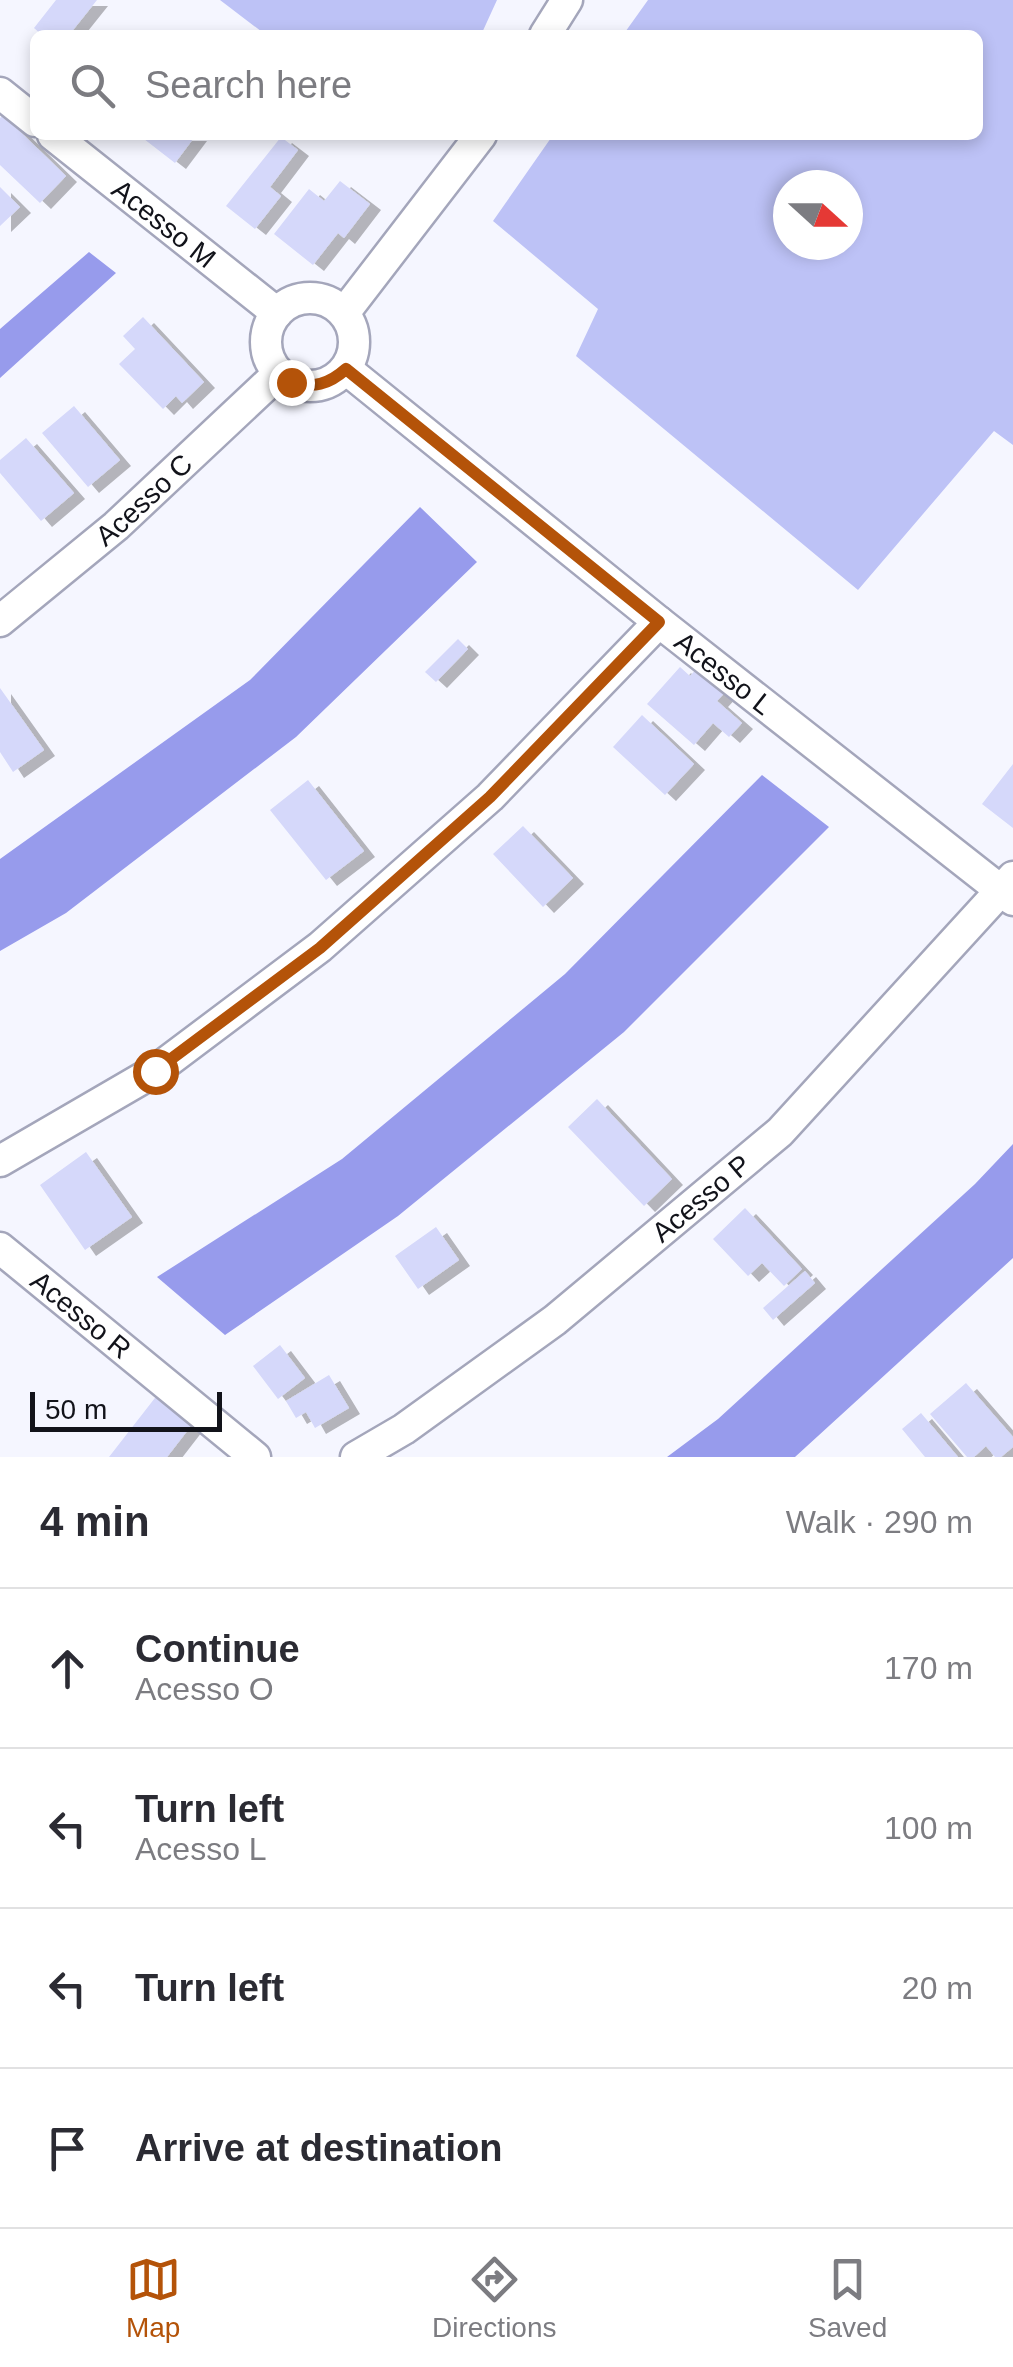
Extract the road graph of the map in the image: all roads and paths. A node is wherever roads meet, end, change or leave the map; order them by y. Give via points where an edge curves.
1 (567, 0) edge
2 (548, 30) edge
3 (0, 93) edge
4 (30, 117) edge
5 (59, 140) edge
6 (477, 140) edge
7 (277, 313) junction
8 (344, 313) junction
9 (346, 369) junction
10 (278, 373) junction
11 (0, 622) edge
12 (659, 622) junction
13 (1009, 889) edge
14 (0, 1161) edge
15 (0, 1248) edge
16 (255, 1457) edge
17 (356, 1457) edge

1 - 2 street
3 - 4 street
5 - 7 street, Acesso M
6 - 8 street
7 - 8 street via 289,303 318,298
7 - 10 street via 266,337
8 - 9 street via 355,341
9 - 10 street via 321,386
9 - 12 street, Acesso L
10 - 11 street, Acesso C via 116,526
12 - 13 street, Acesso L
12 - 14 street via 490,797 320,948 155,1071
13 - 17 street, Acesso P via 780,1132 554,1320
15 - 16 street, Acesso R

